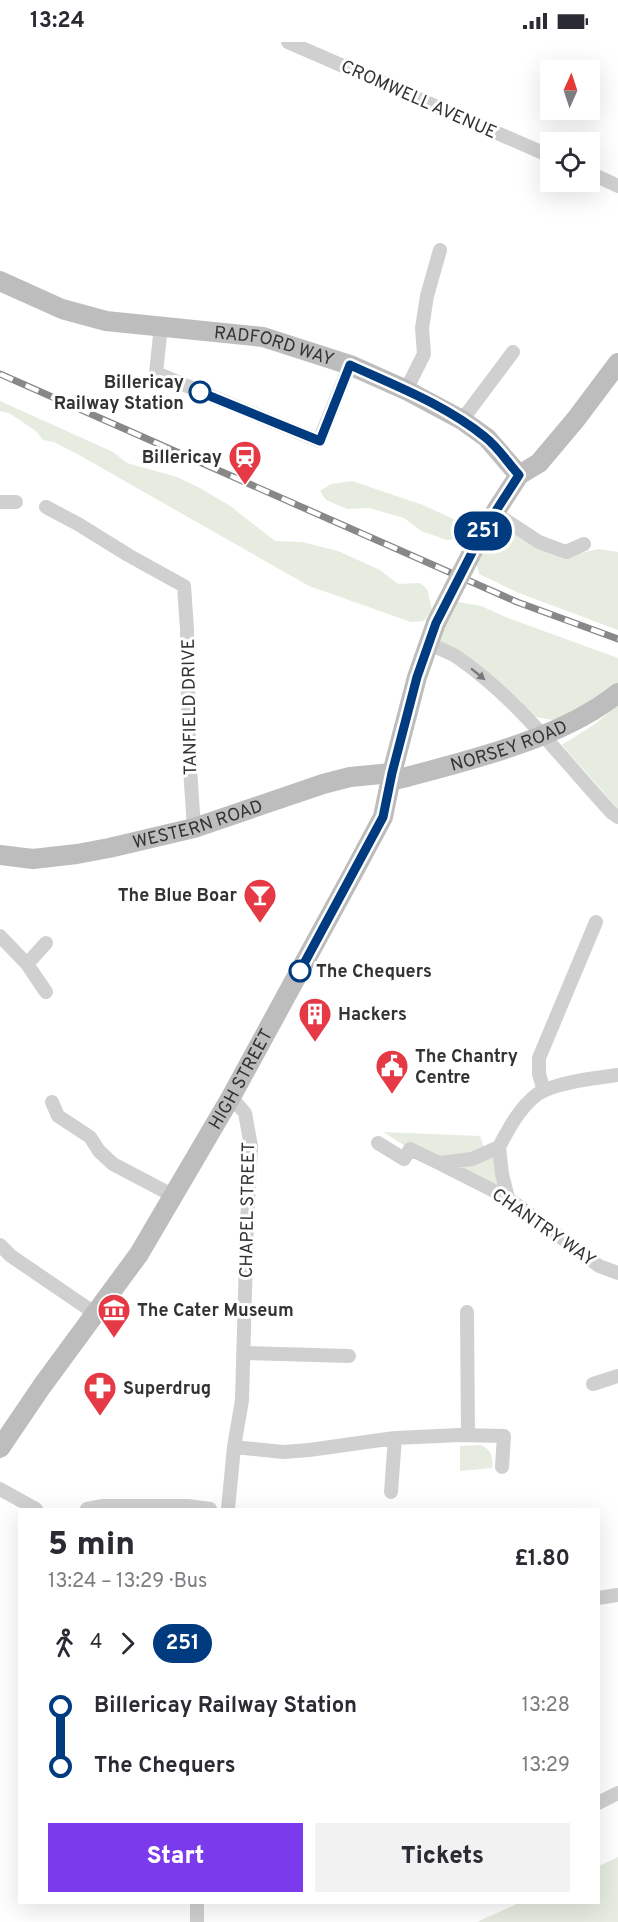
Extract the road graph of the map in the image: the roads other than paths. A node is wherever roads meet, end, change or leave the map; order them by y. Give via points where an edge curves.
1 (288, 42) edge
2 (540, 152) edge
3 (600, 178) edge
4 (618, 186) edge
5 (440, 250) dead end
6 (0, 281) edge
7 (161, 326) junction
8 (513, 352) dead end
9 (618, 363) edge
10 (350, 365) junction
11 (406, 390) junction
12 (462, 420) junction
13 (519, 475) junction
14 (0, 502) edge
15 (16, 502) dead end
16 (46, 507) dead end
17 (495, 513) junction
18 (584, 544) dead end
19 (428, 644) junction
20 (617, 693) edge
21 (541, 735) junction
22 (392, 777) junction
23 (618, 817) edge
24 (194, 828) junction
25 (0, 855) edge
26 (596, 922) dead end
27 (0, 936) edge
28 (46, 943) dead end
29 (27, 964) junction
30 (46, 992) dead end
31 (618, 1075) edge
32 (544, 1090) junction
33 (231, 1097) junction
34 (52, 1102) dead end
35 (378, 1143) dead end
36 (499, 1147) junction
37 (439, 1163) junction
38 (172, 1195) junction
39 (507, 1198) junction
40 (0, 1245) edge
41 (618, 1273) edge
42 (467, 1312) dead end
43 (96, 1314) junction
44 (243, 1353) junction
45 (349, 1356) dead end
46 (618, 1376) edge
47 (593, 1384) dead end
48 (468, 1435) junction
49 (395, 1438) junction
50 (234, 1447) junction
51 (0, 1448) edge
52 (502, 1467) dead end
53 (0, 1489) edge
54 (391, 1492) dead end
55 (34, 1508) edge
56 (93, 1508) edge
57 (203, 1508) edge
58 (228, 1508) edge
59 (618, 1595) edge
60 (600, 1598) edge
61 (618, 1792) edge
62 (600, 1802) edge
63 (198, 1904) edge
64 (196, 1922) edge

1 - 2 street, CROMWELL AVENUE
3 - 4 street
5 - 11 street via 422,328 424,354
6 - 7 main road, RADFORD WAY via 62,309 106,321
7 - 10 main road, RADFORD WAY via 263,337
7 - 10 street via 156,373 320,441
8 - 12 street
9 - 13 main road via 539,463
10 - 11 main road, RADFORD WAY
11 - 12 main road, RADFORD WAY
12 - 13 main road, RADFORD WAY via 487,438
13 - 17 main road, HIGH STREET
14 - 15 street
16 - 24 street, TANFIELD DRIVE via 184,586
17 - 18 street via 539,542 566,552
17 - 19 main road, HIGH STREET, bridge
19 -> 21 street via 456,656 502,693
19 - 22 main road, HIGH STREET
20 - 21 main road, NORSEY ROAD via 569,725
21 - 22 main road, NORSEY ROAD via 503,749
21 - 23 street
22 - 24 main road, WESTERN ROAD via 350,777
22 - 33 main road, HIGH STREET via 383,817
24 - 25 main road, WESTERN ROAD via 77,854 33,859
26 - 32 street via 539,1058
27 - 29 street
28 - 29 street
29 - 30 street
31 - 32 street
32 - 36 street via 513,1120
33 - 38 main road, HIGH STREET
33 - 44 street, CHAPEL STREET via 245,1113 251,1146
34 - 38 street via 58,1116 90,1137 113,1164
35 - 37 street, CHANTRY WAY via 404,1159 410,1149
36 - 37 street via 472,1159
36 - 39 street
37 - 39 street, CHANTRY WAY
38 - 43 main road, HIGH STREET via 139,1254
39 - 41 street, CHANTRY WAY via 599,1266
40 - 43 street
42 - 48 street
43 - 51 main road, HIGH STREET
44 - 45 street
44 - 50 street, CHAPEL STREET via 242,1400
46 - 47 street
48 - 49 street
48 - 52 street via 504,1436
49 - 50 street via 283,1452
49 - 54 street
50 - 58 street, CHAPEL STREET
53 - 55 street
56 - 57 street
59 - 60 street
61 - 62 street
63 - 64 street

